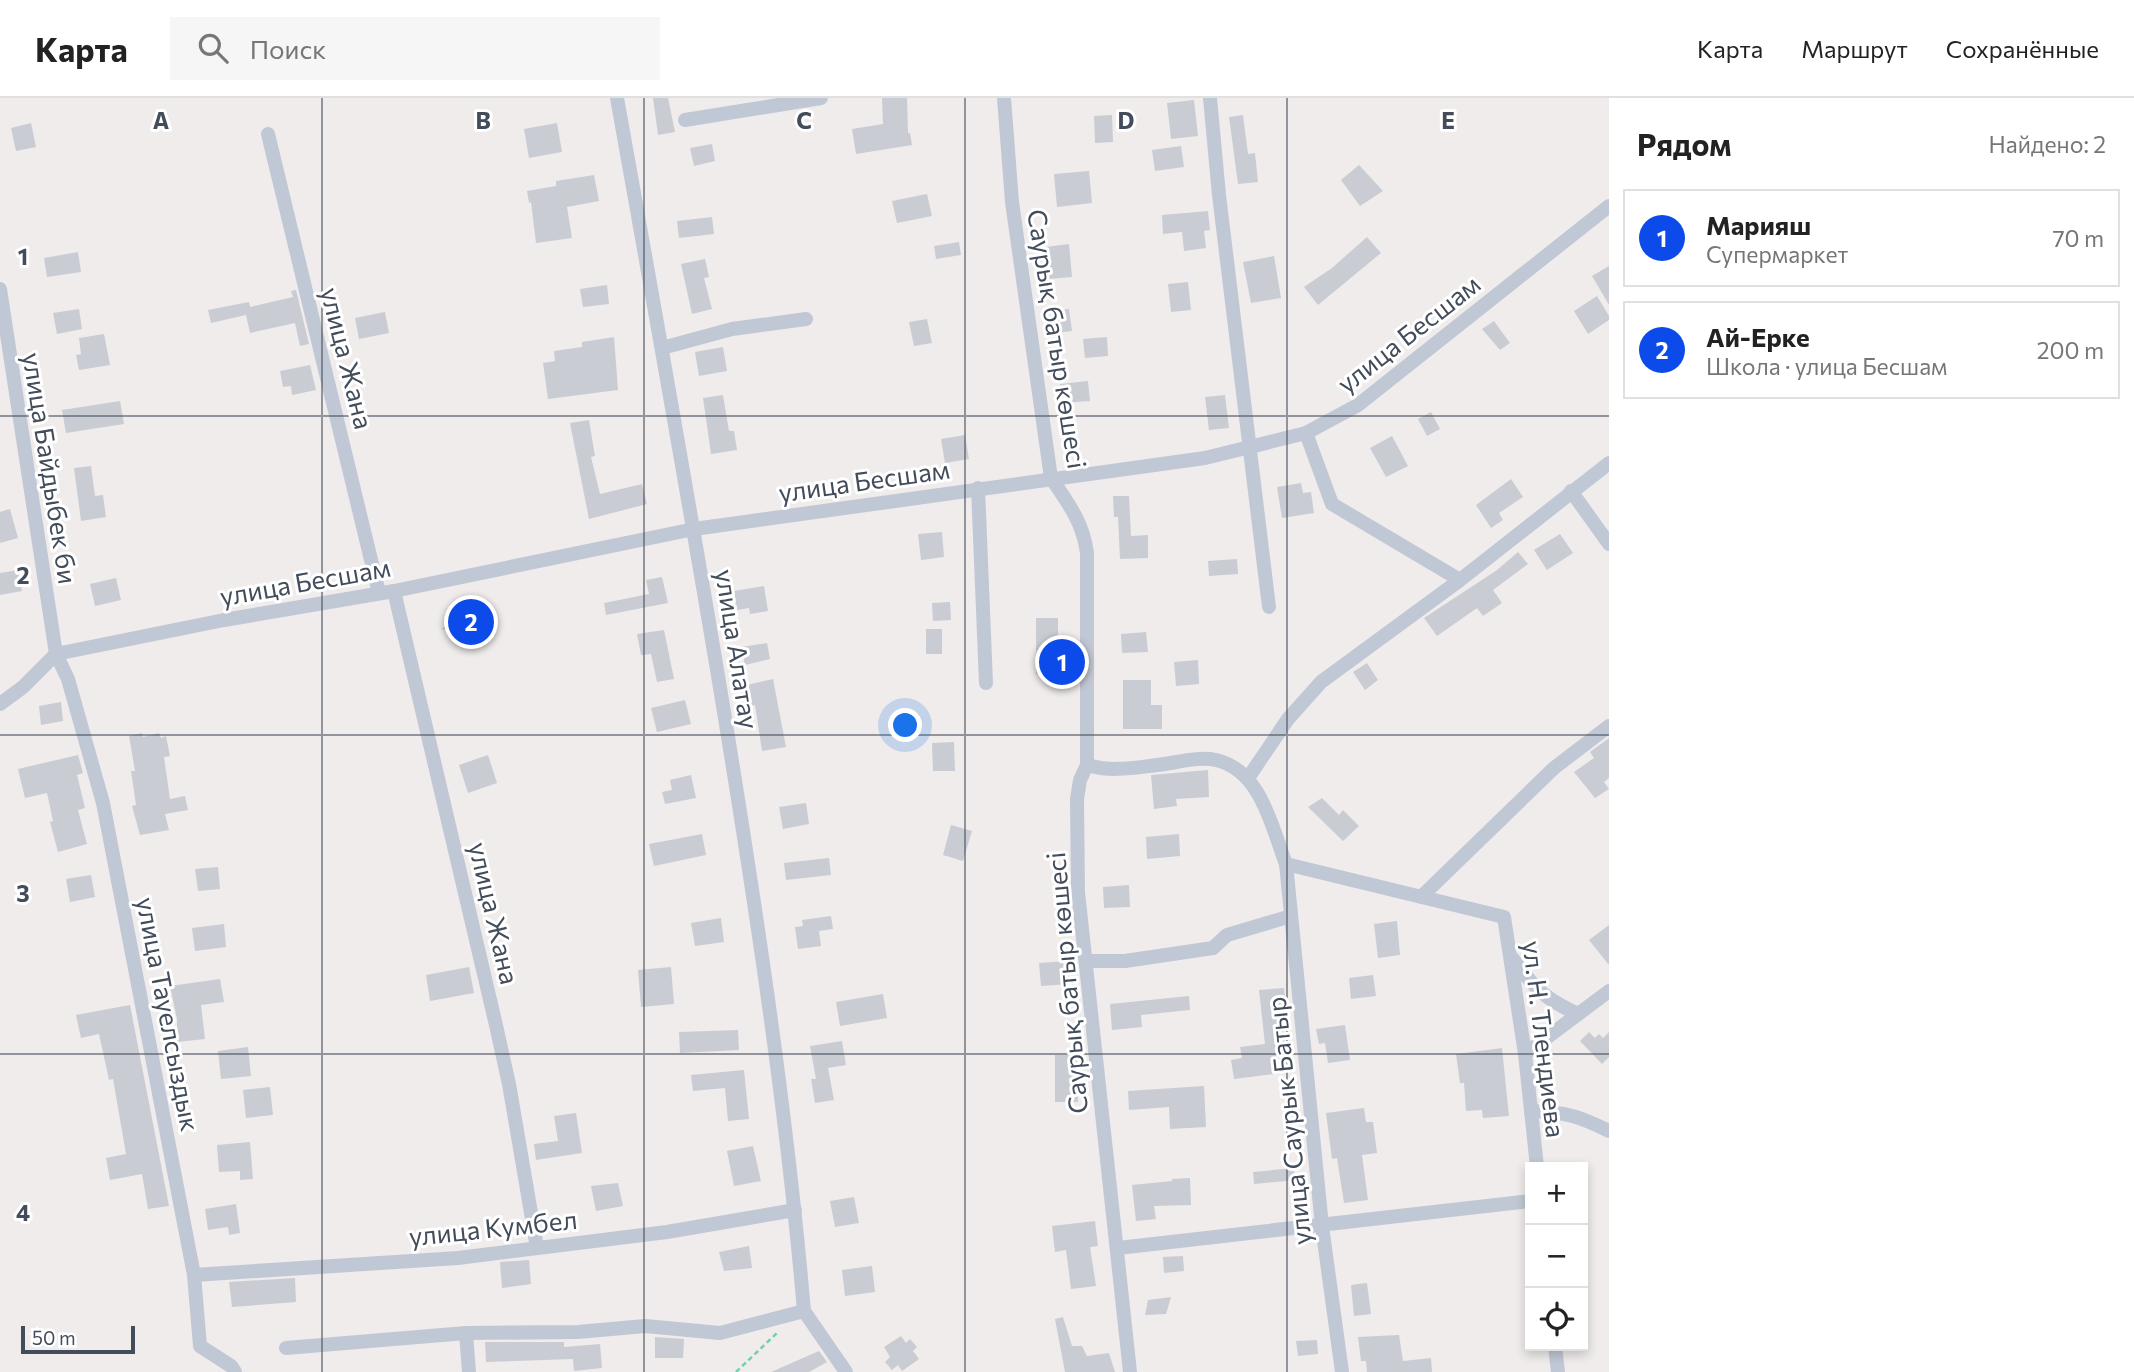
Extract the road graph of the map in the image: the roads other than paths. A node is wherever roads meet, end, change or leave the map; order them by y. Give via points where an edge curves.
1 (617, 98) edge
2 (821, 98) edge
3 (1004, 98) edge
4 (1210, 98) edge
5 (685, 120) dead end
6 (268, 134) dead end
7 (1609, 206) edge
8 (0, 289) edge
9 (806, 320) dead end
10 (662, 348) junction
11 (1306, 433) junction
12 (1251, 447) junction
13 (1609, 463) edge
14 (1051, 478) junction
15 (978, 488) junction
16 (1571, 491) junction
17 (694, 529) junction
18 (1609, 544) edge
19 (1460, 580) junction
20 (387, 592) junction
21 (1269, 607) dead end
22 (56, 654) junction
23 (986, 683) dead end
24 (0, 704) edge
25 (1609, 726) edge
26 (1087, 765) junction
27 (1248, 778) junction
28 (1286, 864) junction
29 (1422, 897) junction
30 (1291, 916) junction
31 (1510, 956) junction
32 (1086, 961) junction
33 (1609, 991) edge
34 (1578, 1014) junction
35 (1525, 1054) junction
36 (1531, 1111) junction
37 (1609, 1131) edge
38 (1536, 1162) edge
39 (1525, 1202) edge
40 (795, 1210) junction
41 (1322, 1226) junction
42 (537, 1248) junction
43 (1118, 1248) junction
44 (194, 1275) junction
45 (804, 1311) junction
46 (466, 1333) junction
47 (286, 1348) dead end
48 (1556, 1351) edge
49 (235, 1372) edge
50 (469, 1372) edge
51 (846, 1372) edge
52 (1130, 1372) edge
53 (1342, 1372) edge
54 (1558, 1372) edge

1 - 10 street, улица Алатау
2 - 5 street
3 - 14 street, Саурық батыр көшесі via 1012,202
4 - 12 street
6 - 20 street, улица Жана
7 - 11 street, улица Бесшам via 1359,405
8 - 22 street, улица Байдыбек би
9 - 10 street via 732,329
10 - 17 street, улица Алатау
11 - 12 street, улица Бесшам
11 - 19 street via 1332,504
12 - 14 street, улица Бесшам via 1205,458
12 - 21 street
13 - 16 street
14 - 15 street, улица Бесшам
14 - 26 street, Саурық батыр көшесі via 1085,533
15 - 17 street, улица Бесшам
15 - 23 street
16 - 18 street
16 - 19 street
17 - 20 street, улица Бесшам
17 - 40 street, улица Алатау via 751,880
19 - 27 street via 1321,682 1287,719
20 - 22 street, улица Бесшам
20 - 42 street, улица Жана via 495,1021
22 - 24 street
22 - 44 street, улица Тауелсыздык via 68,679 103,803
25 - 29 street via 1554,768
26 - 27 street via 1120,770 1217,760
26 - 32 street, Саурық батыр көшесі via 1077,799 1078,892
27 - 28 street, улица Саурык Батыр
28 - 29 street
28 - 30 street, улица Саурык Батыр
29 - 31 street, ул. Н. Тлендиева via 1504,917
30 - 32 street via 1227,935 1213,947 1125,961
30 - 41 street, улица Саурык Батыр
31 - 34 street via 1551,1002
31 - 35 street, ул. Н. Тлендиева
32 - 43 street, Саурық батыр көшесі
33 - 34 street
34 - 35 street
35 - 36 street, ул. Н. Тлендиева
36 - 37 street via 1580,1116
36 - 38 street, ул. Н. Тлендиева
39 - 41 street
40 - 42 street, улица Кумбел
40 - 45 street, улица Алатау
41 - 43 street
41 - 53 street, улица Саурык Батыр
42 - 44 street, улица Кумбел via 458,1258
43 - 52 street, Саурық батыр көшесі
44 - 49 street, улица Тауелсыздык via 200,1346
45 - 46 street via 720,1332 645,1326
45 - 51 street
46 - 47 street
46 - 50 street
48 - 54 street

